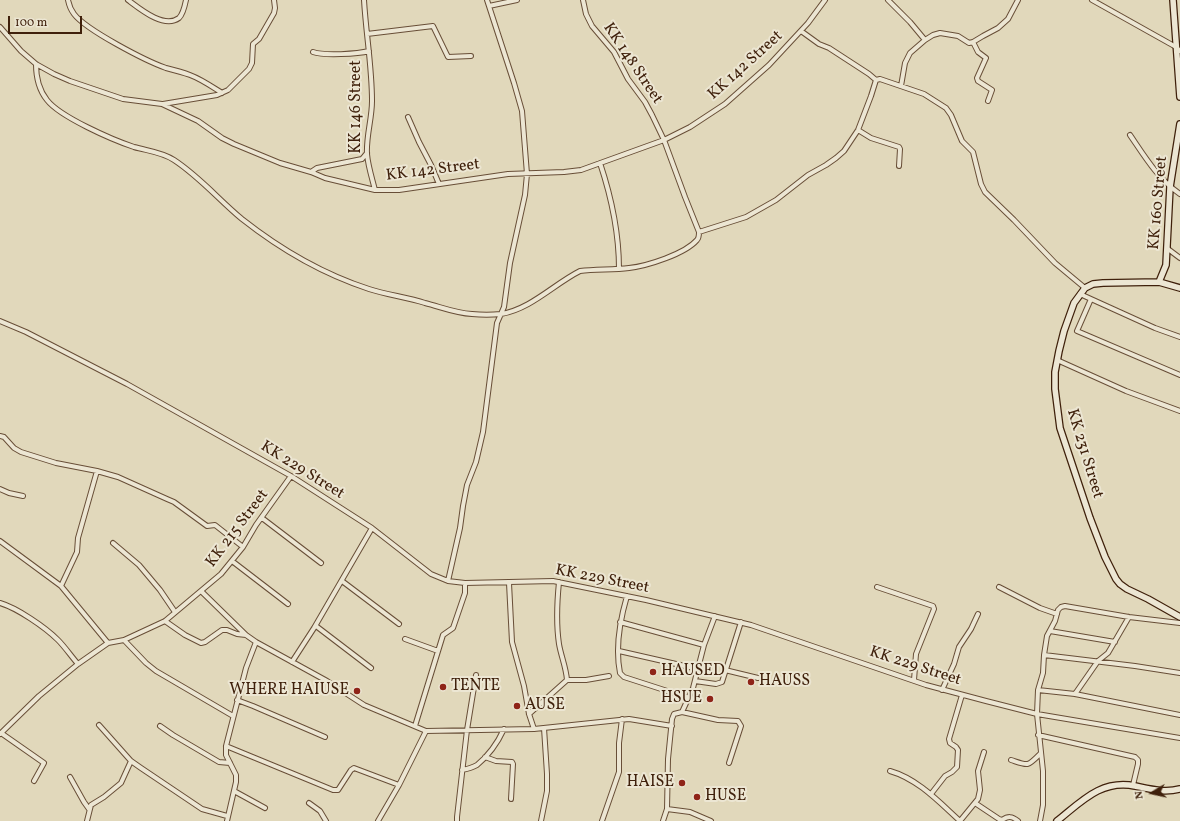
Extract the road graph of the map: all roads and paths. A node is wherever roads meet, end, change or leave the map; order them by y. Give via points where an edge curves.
1 (68, 0) edge
2 (128, 0) edge
3 (186, 0) edge
4 (274, 0) edge
5 (364, 0) edge
6 (487, 0) edge
7 (517, 0) edge
8 (583, 0) edge
9 (825, 0) edge
10 (888, 0) edge
11 (1018, 0) edge
12 (1092, 0) edge
13 (1173, 0) edge
14 (489, 6) junction
15 (0, 27) edge
16 (801, 31) junction
17 (367, 34) junction
18 (925, 40) junction
19 (973, 42) junction
20 (1178, 49) edge
21 (369, 51) junction
22 (313, 52) dead end
23 (471, 56) dead end
24 (36, 64) junction
25 (876, 80) junction
26 (901, 86) junction
27 (222, 93) junction
28 (1180, 97) edge
29 (988, 101) dead end
30 (162, 104) junction
31 (408, 117) dead end
32 (1180, 124) edge
33 (858, 130) junction
34 (1130, 135) dead end
35 (1179, 135) edge
36 (664, 140) junction
37 (367, 153) junction
38 (600, 163) junction
39 (899, 166) dead end
40 (311, 172) junction
41 (527, 174) junction
42 (439, 184) junction
43 (1170, 187) junction
44 (375, 190) junction
45 (1180, 194) edge
46 (699, 232) junction
47 (1168, 249) junction
48 (1180, 258) edge
49 (619, 269) junction
50 (1159, 282) junction
51 (1085, 288) junction
52 (1180, 288) edge
53 (1080, 294) junction
54 (1091, 299) junction
55 (502, 314) junction
56 (0, 321) edge
57 (1180, 337) edge
58 (1057, 360) junction
59 (1180, 375) edge
60 (1180, 411) edge
61 (0, 436) edge
62 (98, 471) junction
63 (291, 476) junction
64 (0, 489) edge
65 (23, 496) dead end
66 (262, 518) junction
67 (372, 528) junction
68 (0, 542) edge
69 (113, 543) dead end
70 (243, 547) junction
71 (232, 561) junction
72 (321, 563) dead end
73 (342, 581) junction
74 (448, 581) junction
75 (560, 582) junction
76 (465, 583) junction
77 (509, 583) junction
78 (61, 586) junction
79 (877, 587) dead end
80 (999, 587) dead end
81 (200, 591) junction
82 (627, 596) junction
83 (0, 603) edge
84 (288, 604) dead end
85 (175, 612) junction
86 (978, 614) dead end
87 (1057, 614) junction
88 (714, 616) junction
89 (1128, 616) junction
90 (1180, 617) edge
91 (165, 621) junction
92 (620, 622) junction
93 (741, 622) junction
94 (1180, 623) edge
95 (400, 624) dead end
96 (316, 626) junction
97 (1050, 631) junction
98 (246, 635) junction
99 (405, 639) dead end
100 (124, 640) junction
101 (256, 642) junction
102 (1114, 642) junction
103 (108, 643) junction
104 (704, 645) junction
105 (438, 651) junction
106 (619, 651) junction
107 (1044, 655) junction
108 (1098, 661) junction
109 (292, 662) junction
110 (78, 664) junction
111 (371, 668) dead end
112 (698, 669) junction
113 (725, 670) junction
114 (1180, 673) edge
115 (476, 675) dead end
116 (609, 676) dead end
117 (758, 678) dead end
118 (567, 680) junction
119 (914, 680) junction
120 (695, 681) junction
121 (942, 690) junction
122 (1038, 690) junction
123 (1075, 694) junction
124 (962, 695) junction
125 (689, 698) junction
126 (237, 700) junction
127 (682, 712) junction
128 (529, 714) junction
129 (1036, 714) junction
130 (1180, 715) edge
131 (233, 716) junction
132 (622, 719) junction
133 (99, 726) dead end
134 (160, 726) dead end
135 (416, 726) junction
136 (672, 726) junction
137 (544, 728) junction
138 (504, 729) junction
139 (534, 729) junction
140 (467, 730) junction
141 (426, 731) junction
142 (0, 733) edge
143 (1038, 735) junction
144 (325, 737) dead end
145 (1180, 738) edge
146 (226, 746) junction
147 (984, 752) dead end
148 (1041, 753) junction
149 (485, 757) junction
150 (1011, 760) dead end
151 (131, 761) junction
152 (230, 763) junction
153 (729, 763) dead end
154 (462, 770) junction
155 (890, 770) dead end
156 (70, 777) dead end
157 (34, 780) dead end
158 (399, 785) junction
159 (1133, 785) junction
160 (1180, 788) edge
161 (234, 791) junction
162 (931, 794) junction
163 (511, 800) dead end
164 (309, 803) dead end
165 (975, 804) junction
166 (265, 808) dead end
167 (89, 809) junction
168 (667, 809) junction
169 (227, 816) junction
170 (87, 821) edge
171 (227, 821) edge
172 (326, 821) edge
173 (378, 821) edge
174 (457, 821) edge
175 (541, 821) edge
176 (602, 821) edge
177 (663, 821) edge
178 (711, 821) edge
179 (960, 821) edge
180 (1018, 821) edge
181 (1040, 821) edge
182 (1057, 821) edge

1 - 27 street via 73,14 98,33 165,68 190,74
2 - 3 street via 165,22 179,18
4 - 27 street via 275,11 259,39 253,44 252,63 249,69
5 - 17 street, KK 146 Street
6 - 14 street
7 - 14 street
8 - 36 street, KK 148 Street via 592,26 614,52 628,79 649,108
9 - 16 street, KK 142 Street
10 - 18 street
11 - 19 street via 1008,18 998,28
12 - 20 street
13 - 20 main road
14 - 41 street via 519,98
15 - 24 street, KK 142 Street
16 - 25 street
16 - 36 street, KK 142 Street via 769,65 725,104 690,127
17 - 21 street, KK 146 Street
17 - 23 street via 433,26 448,57
18 - 19 street via 940,33 958,36 969,43
18 - 26 street via 910,53 905,63
19 - 29 street via 977,51 986,58 977,78 992,90
20 - 28 main road
21 - 22 street via 334,54
21 - 37 street, KK 146 Street via 372,103
24 - 30 street, KK 142 Street via 70,81 115,97
24 - 55 street via 36,74 42,92 55,108 110,138 174,160 244,220 312,265 369,289 454,312
25 - 26 street
25 - 33 street
26 - 51 street via 924,94 946,108 962,141 972,152 985,192 1055,263
27 - 30 street
30 - 40 street, KK 142 Street via 198,121 234,144 280,163
31 - 42 street
32 - 35 main road, KK 160 Street
33 - 39 street via 871,138 899,147
33 - 46 street via 836,158 808,174 776,200 746,217
34 - 43 street via 1159,176
35 - 43 main road, KK 160 Street
36 - 38 street, KK 142 Street
36 - 46 street, KK 148 Street
37 - 40 street via 362,159 321,167
37 - 44 street, KK 146 Street
38 - 41 street, KK 142 Street via 572,172
38 - 49 street via 611,201 618,241
40 - 44 street, KK 142 Street
41 - 42 street, KK 142 Street via 508,174
41 - 55 street
42 - 44 street, KK 142 Street via 399,190
43 - 45 street
43 - 47 main road, KK 160 Street
46 - 49 street via 698,240 680,251 654,262
47 - 48 street
47 - 50 main road, KK 160 Street via 1166,265
49 - 55 street via 580,271 521,307
50 - 51 main road via 1103,283
50 - 52 main road
51 - 53 main road, KK 231 Street
53 - 54 street
53 - 58 main road, KK 231 Street via 1074,303
54 - 57 street
54 - 59 street via 1077,331
55 - 74 street via 497,323 483,432 467,485
56 - 63 street, KK 229 Street via 127,384
58 - 60 street via 1126,391
58 - 90 main road, KK 231 Street via 1055,390 1060,428 1105,557 1120,584
61 - 62 street via 18,450 37,458
62 - 70 street via 174,502 207,526 215,525
62 - 78 street via 76,552
63 - 66 street, KK 215 Street
63 - 67 street, KK 229 Street
64 - 65 street
66 - 70 street, KK 215 Street
66 - 72 street
67 - 73 street
67 - 74 street, KK 229 Street via 431,574
68 - 78 street
69 - 85 street via 139,565
70 - 71 street, KK 215 Street
71 - 81 street, KK 215 Street
71 - 84 street
73 - 95 street
73 - 96 street
74 - 76 street, KK 229 Street
75 - 77 street, KK 229 Street
75 - 82 street, KK 229 Street
75 - 118 street via 557,607 558,635
76 - 77 street, KK 229 Street
76 - 105 street via 465,593 453,628 443,635
77 - 128 street via 512,642
78 - 103 street
79 - 119 street via 933,606 916,654
80 - 87 street
81 - 85 street, KK 215 Street
81 - 98 street
82 - 88 street, KK 229 Street
82 - 92 street
83 - 110 street via 34,621 58,640
85 - 91 street, KK 215 Street
86 - 121 street via 959,646
87 - 89 street via 1061,607 1065,606
87 - 97 street
88 - 93 street, KK 229 Street
88 - 104 street
89 - 94 street
89 - 102 street
91 - 98 street via 201,643 222,630
91 - 100 street, KK 215 Street
92 - 104 street
92 - 106 street
93 - 113 street
93 - 119 street, KK 229 Street
96 - 109 street
96 - 111 street
97 - 102 street
97 - 107 street
98 - 101 street
99 - 105 street
100 - 103 street, KK 215 Street
100 - 131 street via 156,670
101 - 109 street
101 - 126 street
102 - 108 street
103 - 110 street, KK 215 Street
104 - 112 street
105 - 135 street
106 - 112 street
106 - 125 street via 619,670 622,675
107 - 108 street
107 - 122 street via 1043,674
108 - 114 street
108 - 123 street
109 - 135 street via 364,705
110 - 142 street, KK 215 Street
112 - 120 street
113 - 117 street
113 - 120 street via 722,682
115 - 140 street
116 - 118 street
118 - 128 street
119 - 121 street, KK 229 Street
120 - 125 street
121 - 124 street, KK 229 Street
122 - 123 street
122 - 129 street
123 - 130 street
124 - 129 street, KK 229 Street
124 - 162 street via 949,739 958,750 957,767 945,776
125 - 127 street
126 - 131 street
126 - 144 street
127 - 136 street via 674,714
127 - 153 street via 718,720 738,721 740,726
128 - 139 street
129 - 143 street
129 - 145 street, KK 229 Street
131 - 146 street
132 - 136 street
132 - 137 street
132 - 176 street via 619,772
133 - 151 street
134 - 152 street via 219,762
135 - 141 street
136 - 168 street via 668,759
137 - 139 street
137 - 175 street via 547,774
138 - 139 street
138 - 140 street
138 - 149 street
140 - 141 street
140 - 154 street
141 - 158 street
142 - 157 street via 44,763
143 - 148 street
143 - 159 street via 1134,757 1138,764
146 - 152 street via 226,755
146 - 158 street via 333,790 338,790 354,768
147 - 165 street via 978,771 980,796
148 - 150 street via 1029,765
148 - 181 street via 1043,805
149 - 154 street via 477,765
149 - 163 street via 512,762
151 - 167 street via 121,783
151 - 169 street via 202,809
152 - 161 street via 236,775
154 - 174 street
155 - 162 street
156 - 167 street
158 - 173 street
159 - 160 main road via 1164,791
159 - 182 main road via 1101,788
161 - 166 street
161 - 169 street
162 - 179 street
164 - 172 street via 320,811
165 - 179 street
165 - 180 street via 999,819 1008,817
167 - 170 street
168 - 177 street
168 - 178 street via 690,812
169 - 171 street

